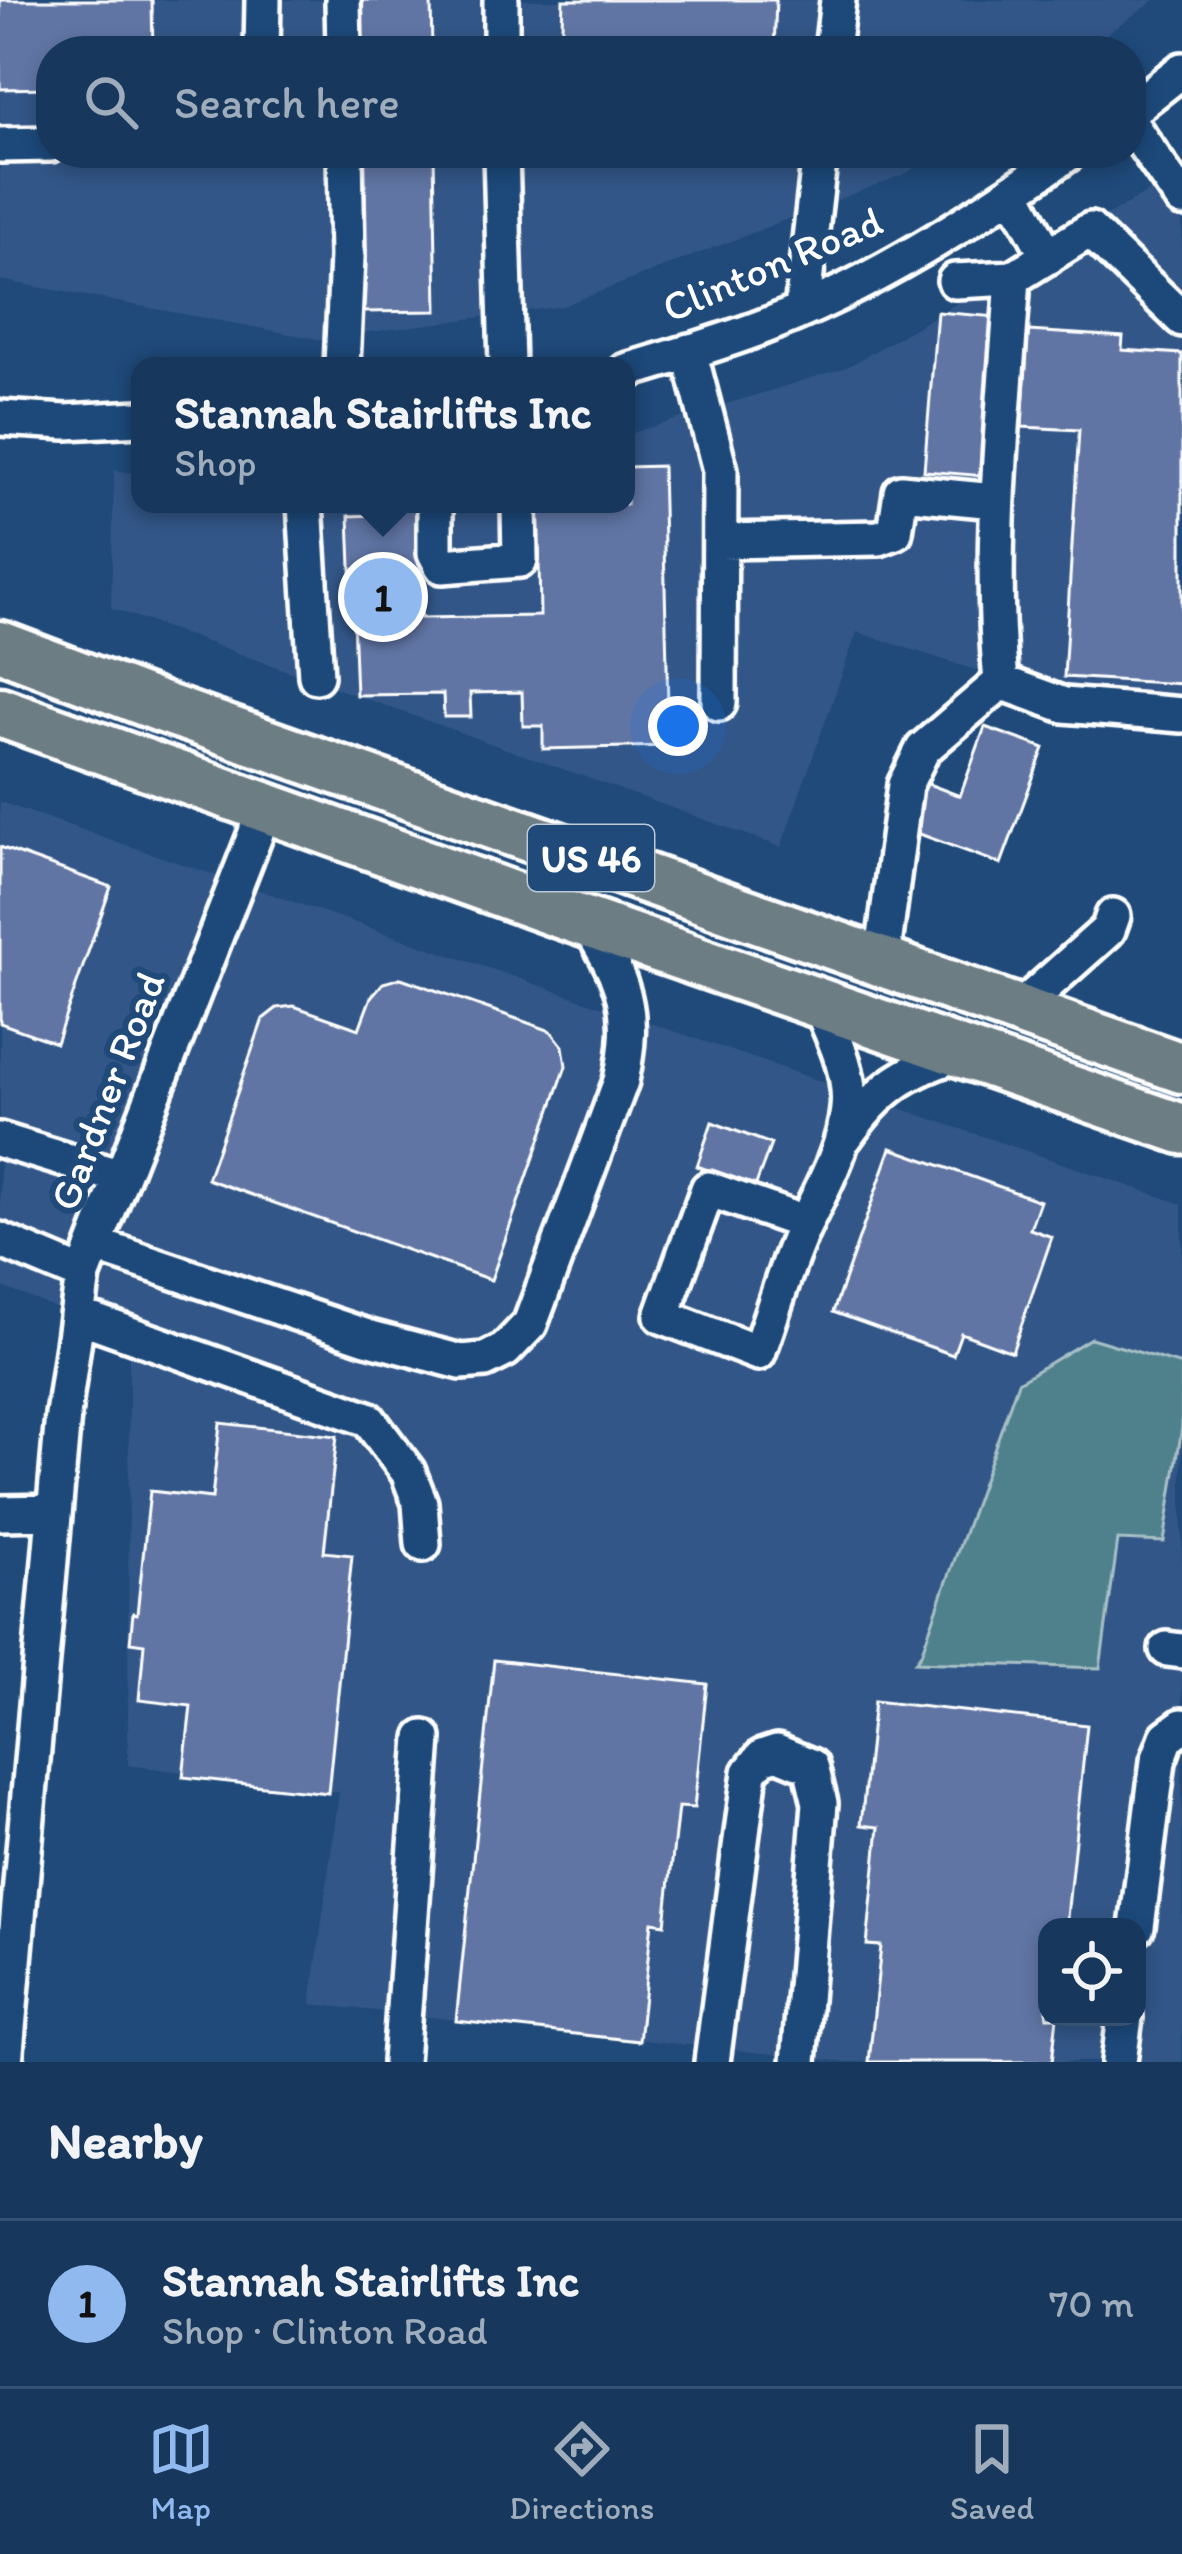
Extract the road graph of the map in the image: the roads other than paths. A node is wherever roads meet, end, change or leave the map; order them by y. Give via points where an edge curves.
1 (262, 0) edge
2 (343, 0) edge
3 (501, 0) edge
4 (838, 0) edge
5 (262, 36) edge
6 (344, 36) edge
7 (501, 36) edge
8 (834, 36) edge
9 (1182, 70) edge
10 (1146, 98) edge
11 (36, 144) edge
12 (0, 145) edge
13 (1146, 147) edge
14 (345, 168) edge
15 (500, 168) edge
16 (818, 168) edge
17 (1048, 168) edge
18 (1012, 192) junction
19 (1182, 199) edge
20 (1048, 257) junction
21 (1013, 278) junction
22 (955, 281) dead end
23 (802, 309) junction
24 (1182, 319) edge
25 (689, 351) junction
26 (342, 357) edge
27 (507, 357) edge
28 (635, 368) edge
29 (0, 418) edge
30 (131, 418) edge
31 (995, 501) junction
32 (306, 513) edge
33 (434, 513) edge
34 (519, 513) edge
35 (720, 541) junction
36 (0, 627) edge
37 (0, 646) edge
38 (316, 676) dead end
39 (1000, 682) junction
40 (719, 704) dead end
41 (161, 707) junction
42 (0, 712) edge
43 (1182, 715) edge
44 (262, 805) junction
45 (1113, 916) dead end
46 (586, 922) junction
47 (882, 961) junction
48 (819, 1003) junction
49 (1018, 1010) junction
50 (962, 1053) junction
51 (1182, 1068) edge
52 (1182, 1130) edge
53 (0, 1140) edge
54 (841, 1143) junction
55 (121, 1177) junction
56 (805, 1223) junction
57 (0, 1240) edge
58 (89, 1260) junction
59 (77, 1315) junction
60 (54, 1512) junction
61 (0, 1513) edge
62 (423, 1544) dead end
63 (1182, 1726) edge
64 (424, 1738) dead end
65 (11, 1869) edge
66 (1138, 1918) edge
67 (1124, 2026) edge
68 (714, 2048) edge
69 (5, 2062) edge
70 (400, 2062) edge
71 (799, 2062) edge
72 (1119, 2062) edge

1 - 5 street
2 - 6 street
3 - 7 street
4 - 8 street
9 - 10 street
11 - 12 street
13 - 19 street
14 - 26 street
15 - 27 street
16 - 23 street
17 - 18 street, Clinton Road
18 - 20 street
18 - 23 street, Clinton Road via 879,273
20 - 21 street
20 - 24 street via 1090,230
21 - 22 street
21 - 31 street
23 - 25 street, Clinton Road
25 - 28 street, Clinton Road
25 - 35 street via 720,470
29 - 30 street
31 - 35 street via 902,492 895,532 879,538
31 - 39 street
32 - 38 street
33 - 34 street via 442,566 520,560
35 - 40 street
36 - 41 highway
37 - 41 highway, US 46
39 - 43 street via 1064,705
39 - 47 street via 923,748 905,785
41 - 47 highway, US 46
42 - 44 highway, US 46
44 - 46 highway, US 46
44 - 55 street, Gardner Road
45 - 49 street via 1108,930
46 - 48 highway, US 46
46 - 58 street via 620,976 628,1049 530,1324 505,1350 461,1363
47 - 49 highway, US 46
48 - 50 highway, US 46
48 - 54 street via 843,1058 849,1106
49 - 51 highway, US 46
50 - 52 highway, US 46
50 - 54 street via 897,1079
53 - 55 street
54 - 56 street
55 - 58 street, Gardner Road
56 - 56 street via 758,1353 662,1316 708,1190
57 - 58 street
58 - 59 street, Gardner Road
59 - 60 street, Gardner Road
59 - 62 street via 368,1419 407,1472
60 - 61 street
60 - 65 street, Gardner Road
63 - 66 street via 1167,1737 1158,1761
64 - 70 street
65 - 69 street, Gardner Road
67 - 72 street
68 - 71 street via 749,1772 778,1752 811,1766 820,1803

